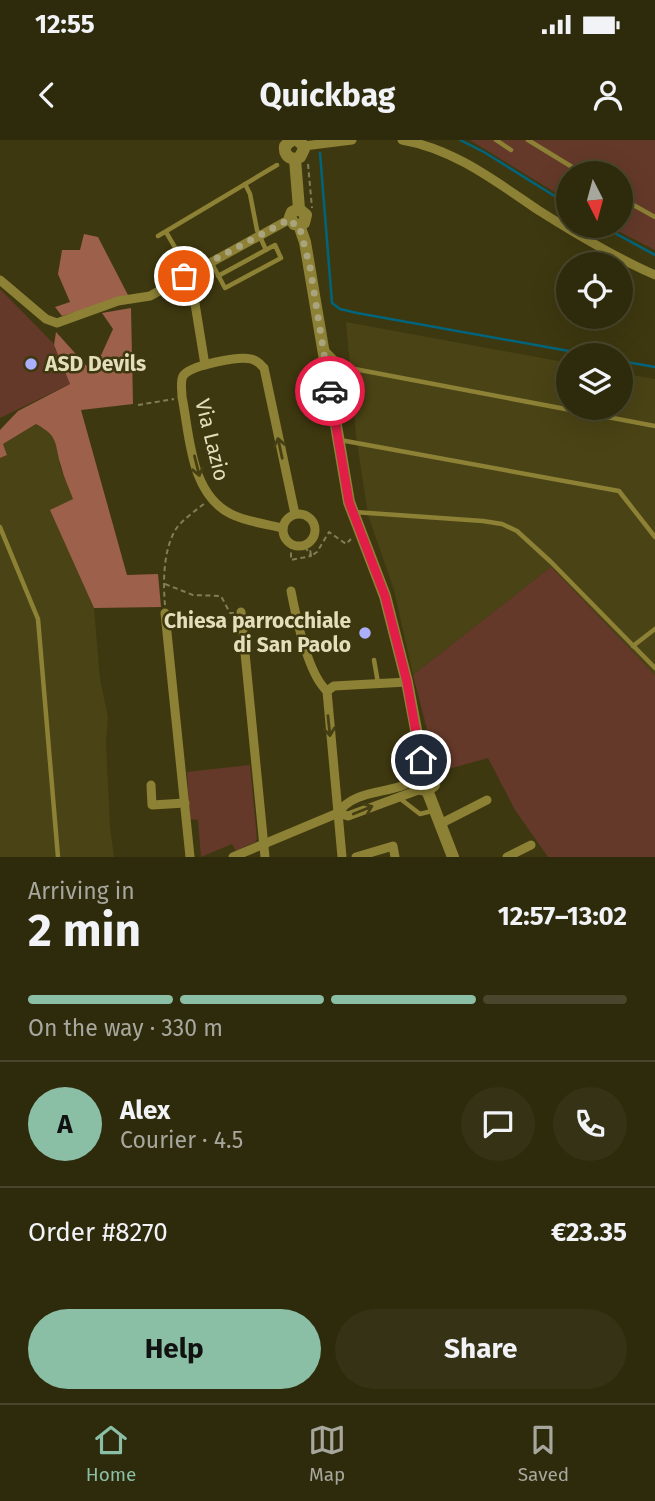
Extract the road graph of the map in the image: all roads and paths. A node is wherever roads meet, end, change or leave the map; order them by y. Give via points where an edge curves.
1 (352, 140) edge
2 (402, 140) edge
3 (496, 140) edge
4 (528, 140) edge
5 (301, 148) edge
6 (511, 150) dead end
7 (562, 161) edge
8 (277, 165) dead end
9 (245, 184) junction
10 (634, 205) edge
11 (305, 210) junction
12 (655, 217) edge
13 (295, 222) junction
14 (166, 232) junction
15 (258, 235) junction
16 (158, 236) dead end
17 (267, 250) junction
18 (210, 262) junction
19 (190, 273) junction
20 (655, 275) edge
21 (218, 276) junction
22 (0, 280) edge
23 (322, 344) junction
24 (205, 365) junction
25 (344, 367) junction
26 (328, 379) junction
27 (182, 397) junction
28 (138, 405) dead end
29 (655, 426) edge
30 (338, 440) junction
31 (210, 498) junction
32 (353, 513) junction
33 (295, 514) junction
34 (0, 527) edge
35 (283, 528) junction
36 (355, 537) dead end
37 (655, 537) edge
38 (291, 544) junction
39 (306, 544) junction
40 (311, 556) junction
41 (164, 583) junction
42 (290, 591) dead end
43 (241, 612) joint
44 (166, 613) joint
45 (655, 629) edge
46 (633, 646) junction
47 (374, 660) dead end
48 (655, 668) edge
49 (407, 682) junction
50 (378, 683) junction
51 (327, 691) junction
52 (422, 782) junction
53 (151, 785) dead end
54 (398, 796) junction
55 (488, 800) dead end
56 (185, 803) junction
57 (435, 810) junction
58 (338, 813) junction
59 (440, 824) junction
60 (264, 844) junction
61 (531, 845) dead end
62 (58, 857) edge
63 (190, 857) edge
64 (233, 857) edge
65 (265, 857) edge
66 (342, 857) edge
67 (356, 857) edge
68 (395, 857) edge
69 (453, 857) edge
70 (507, 857) edge

1 - 5 street
2 - 20 street via 466,162 585,239
3 - 6 lane
4 - 7 lane
5 - 11 main road
5 - 11 path
8 - 9 lane
9 - 14 lane
9 - 15 lane
10 - 12 lane
11 - 13 main road via 304,223
13 - 15 street
13 - 23 main road via 310,267
14 - 16 lane
14 - 19 lane
15 - 17 lane
15 - 18 street
17 - 21 lane
17 - 21 lane via 275,245 281,258 225,288
18 - 19 street
18 - 21 lane
19 - 22 street via 150,296 118,301 57,323
19 - 24 street
23 - 25 lane
23 - 26 main road
24 - 27 street, Via Lazio via 185,373
33 -> 24 street via 264,369 247,358
25 - 26 lane
25 - 29 lane
26 - 30 main road
27 - 28 path
27 -> 31 street, Via Lazio via 198,473
30 - 32 main road
30 - 37 lane via 619,491
31 - 35 street, Via Lazio via 231,514
31 - 41 path via 176,529
32 - 46 lane via 483,520 517,531
32 - 49 main road via 385,596
33 - 35 street
33 - 39 street via 312,520 315,531
34 - 62 lane via 38,619
35 - 38 street
36 - 40 path via 346,544 329,532
38 - 39 street
38 - 40 path via 292,560
39 - 40 path
39 - 40 path
41 - 43 path via 193,595 221,596 230,613
41 - 44 path
42 - 51 street via 309,655
43 - 60 street
44 - 56 street
45 - 46 lane
46 - 48 lane
47 - 50 lane
49 - 50 street
49 - 52 main road
50 - 51 street via 334,686
51 -> 58 street
52 - 54 street
52 - 57 main road
52 - 58 street via 380,790 345,803
53 - 56 street via 152,805
54 - 57 lane via 420,814
58 -> 54 street via 348,816
55 - 59 street
56 - 63 street
57 - 59 main road
58 - 60 street
58 - 66 street
59 - 69 main road
60 - 64 street
60 - 65 street
61 - 70 street
67 - 68 street via 393,846

